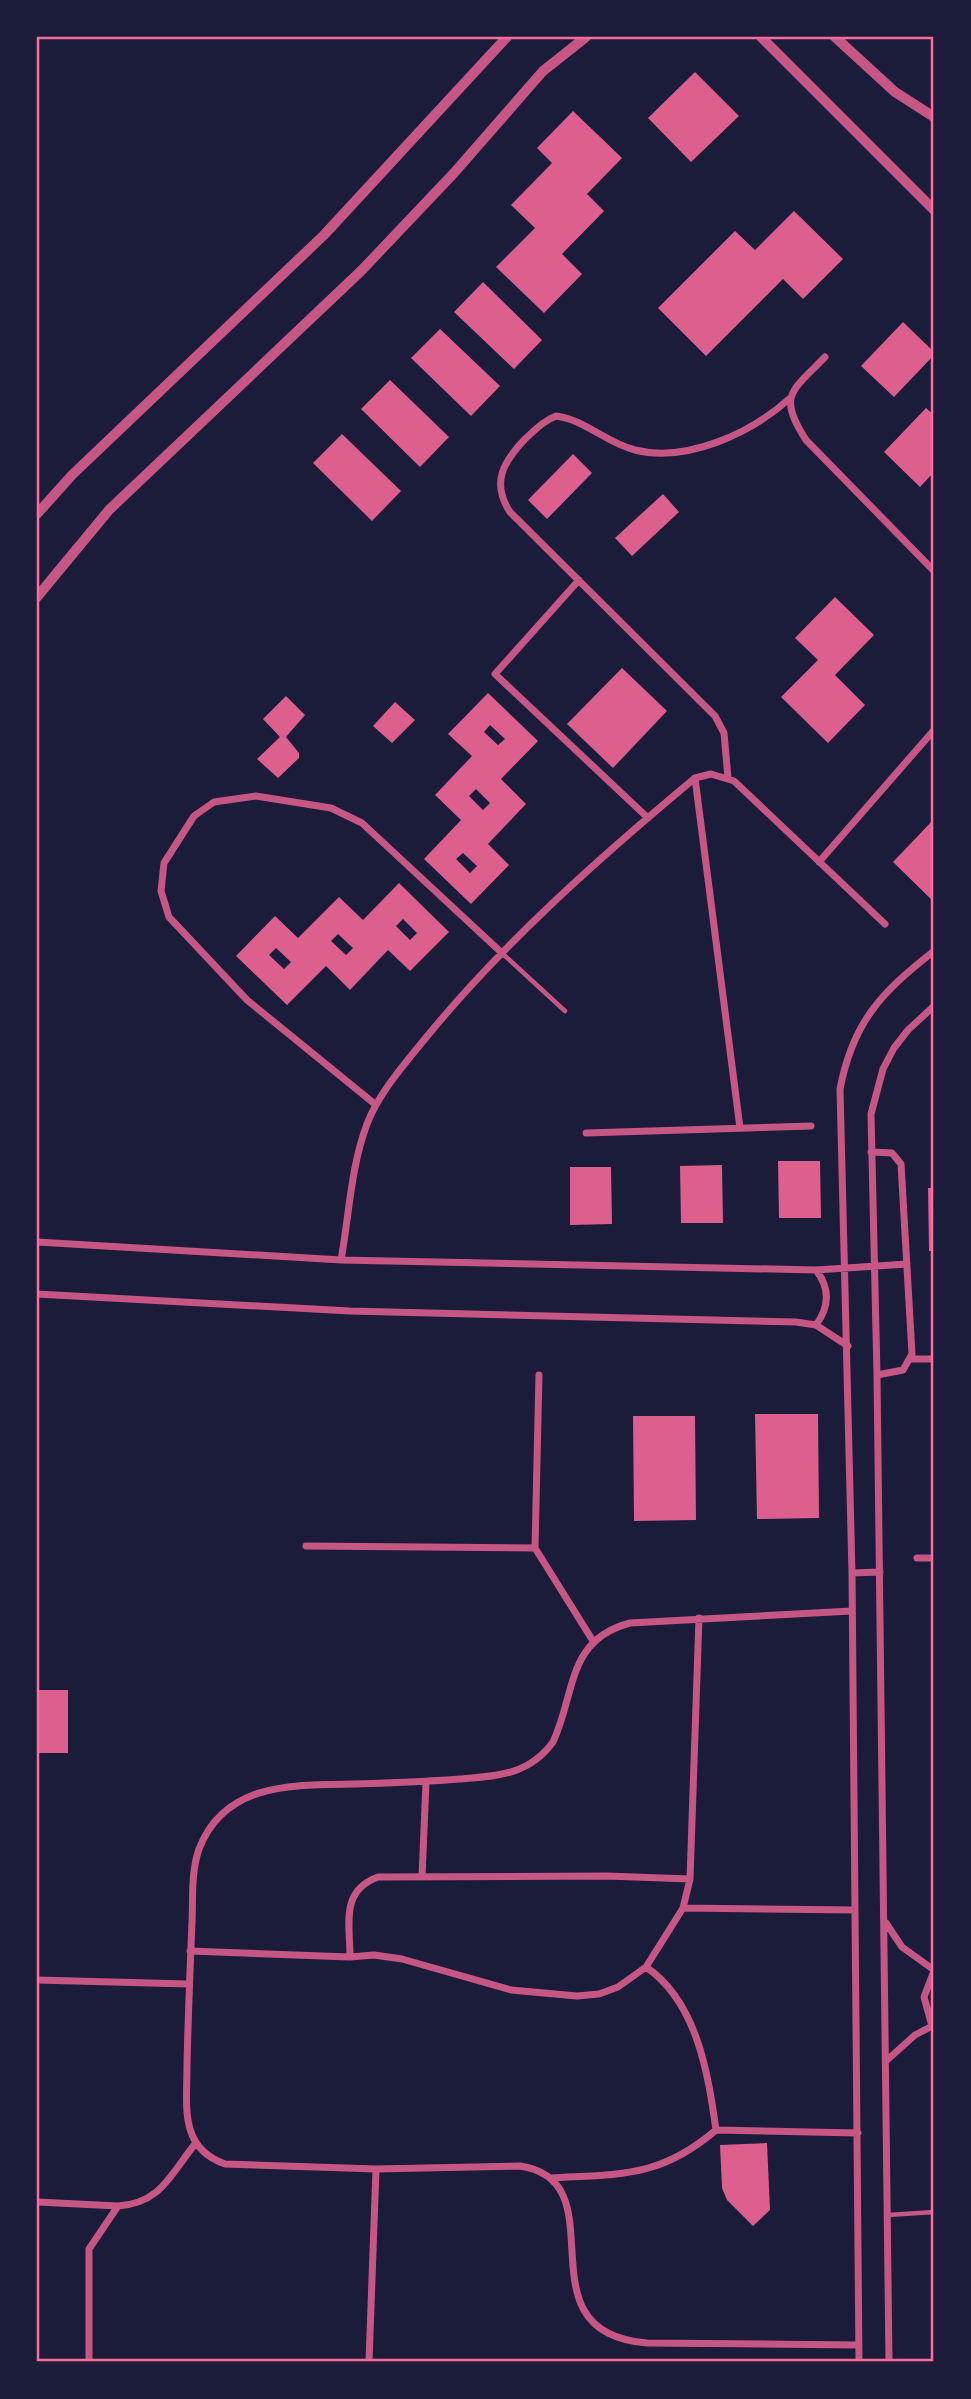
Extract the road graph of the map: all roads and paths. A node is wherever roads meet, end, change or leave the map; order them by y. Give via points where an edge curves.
1 (507, 37) edge
2 (586, 37) edge
3 (761, 37) edge
4 (835, 37) edge
5 (934, 117) edge
6 (934, 210) edge
7 (825, 357) dead end
8 (789, 399) junction
9 (37, 514) edge
10 (934, 571) edge
11 (579, 580) junction
12 (37, 597) edge
13 (933, 736) edge
14 (695, 778) junction
15 (728, 778) junction
16 (648, 817) junction
17 (819, 862) junction
18 (885, 924) dead end
19 (934, 951) edge
20 (503, 954) junction
21 (934, 1006) edge
22 (565, 1011) dead end
23 (376, 1105) junction
24 (811, 1126) dead end
25 (740, 1128) junction
26 (586, 1133) dead end
27 (871, 1152) junction
28 (37, 1242) edge
29 (341, 1260) junction
30 (907, 1264) junction
31 (873, 1266) junction
32 (845, 1268) junction
33 (816, 1270) junction
34 (37, 1294) edge
35 (816, 1325) junction
36 (848, 1346) junction
37 (911, 1359) junction
38 (934, 1359) edge
39 (539, 1374) dead end
40 (877, 1375) junction
41 (306, 1546) dead end
42 (535, 1548) junction
43 (917, 1558) dead end
44 (934, 1558) edge
45 (880, 1572) junction
46 (852, 1573) junction
47 (852, 1611) junction
48 (699, 1618) junction
49 (593, 1641) junction
50 (426, 1782) junction
51 (422, 1877) junction
52 (690, 1879) junction
53 (682, 1908) junction
54 (855, 1910) junction
55 (885, 1922) junction
56 (190, 1951) junction
57 (350, 1957) junction
58 (646, 1968) junction
59 (934, 1971) edge
60 (37, 1980) edge
61 (188, 1984) junction
62 (933, 2025) edge
63 (886, 2061) junction
64 (716, 2130) junction
65 (858, 2133) junction
66 (195, 2144) junction
67 (376, 2169) junction
68 (551, 2178) junction
69 (37, 2202) edge
70 (118, 2206) junction
71 (934, 2212) edge
72 (888, 2215) junction
73 (859, 2345) junction
74 (89, 2362) edge
75 (369, 2362) edge
76 (859, 2362) edge
77 (889, 2362) edge

1 - 9 street via 324,235 72,475
2 - 12 street via 543,71 361,271 110,510
3 - 6 street
4 - 5 street via 895,92
7 - 8 street
8 - 10 street via 792,419 806,440
8 - 11 street via 752,426 680,450 634,450 571,418 556,416 533,432 505,461 499,485 502,499
11 - 15 street via 715,716 724,733
11 - 16 street via 495,674
13 - 17 street
14 - 15 street via 711,774
14 - 16 street
14 - 25 street
15 - 17 street
16 - 20 street via 609,849
17 - 18 street
19 - 32 street via 875,1003 845,1066 839,1113
20 - 22 lane
20 - 23 street via 451,1006
20 - 23 street via 362,823 331,808 256,796 214,803 194,816 164,863 161,891 169,917 247,1000
21 - 27 street via 908,1030 883,1069 871,1114
23 - 29 street via 361,1144
24 - 25 street
25 - 26 street
27 - 30 street via 892,1153 900,1161
27 - 31 street
28 - 29 street
29 - 33 street
30 - 31 street
30 - 37 street
31 - 32 street
31 - 40 street
32 - 33 street
32 - 36 street
33 - 35 street via 827,1298
34 - 35 street via 350,1311
35 - 36 street
36 - 46 street
37 - 38 street
37 - 40 street via 903,1370
39 - 42 street
40 - 45 street
41 - 42 street
42 - 49 street
43 - 44 street
45 - 46 street
45 - 55 street
46 - 47 street
47 - 48 street
47 - 54 street
48 - 49 street via 616,1626
48 - 52 street
49 - 50 street via 579,1662 553,1742 534,1762 509,1774
50 - 51 street
50 - 56 street via 284,1786 265,1789 232,1805 212,1825 199,1850
51 - 52 street
51 - 57 street via 378,1877 359,1886 350,1906
52 - 53 street
53 - 54 street
53 - 58 street
54 - 65 street
55 - 59 street via 902,1947
55 - 63 street
56 - 57 street
56 - 61 street
57 - 58 street via 402,1959 511,1990 577,1996 618,1987
58 - 64 street via 662,1978 691,2026 709,2075
59 - 62 street via 925,1997
60 - 61 street
61 - 66 street via 187,2116
62 - 63 street
63 - 72 street
64 - 65 street
64 - 68 street via 692,2151 636,2173
65 - 73 street
66 - 67 street via 225,2164
66 - 70 street via 151,2200
67 - 68 street via 520,2166
67 - 75 street
68 - 73 street via 568,2203 579,2301 593,2322 614,2337 647,2343
69 - 70 street
70 - 74 street via 89,2249
71 - 72 lane
72 - 77 street
73 - 76 street

